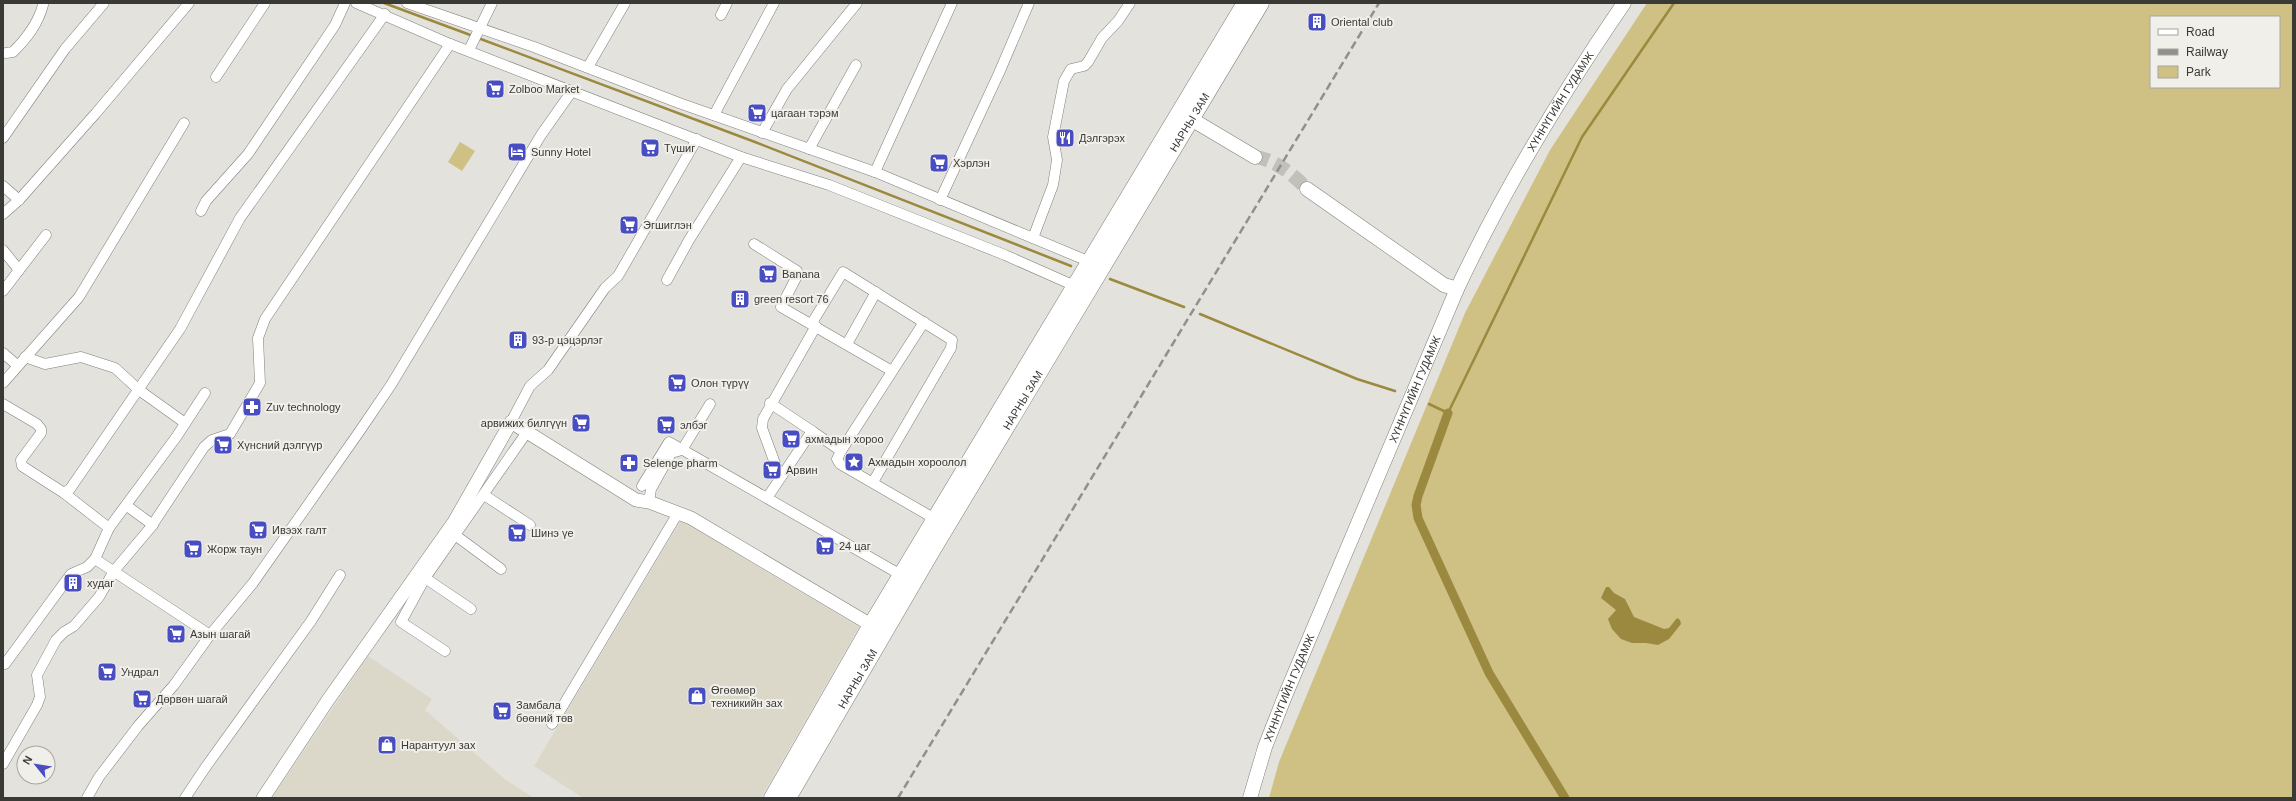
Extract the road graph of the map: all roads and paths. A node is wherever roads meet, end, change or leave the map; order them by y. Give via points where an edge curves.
1 (104, 3) edge
2 (189, 3) edge
3 (265, 3) edge
4 (345, 3) edge
5 (356, 3) edge
6 (407, 3) edge
7 (492, 3) edge
8 (625, 3) edge
9 (727, 3) edge
10 (774, 3) edge
11 (856, 3) edge
12 (952, 3) edge
13 (1029, 3) edge
14 (1130, 3) edge
15 (1245, 3) edge
16 (1261, 3) edge
17 (1624, 3) edge
18 (43, 5) dead end
19 (385, 14) junction
20 (721, 15) dead end
21 (478, 29) junction
22 (450, 44) junction
23 (471, 46) junction
24 (5, 54) edge
25 (856, 65) dead end
26 (588, 67) junction
27 (216, 77) dead end
28 (572, 91) junction
29 (714, 115) junction
30 (1185, 115) junction
31 (184, 124) dead end
32 (762, 133) junction
33 (3, 138) edge
34 (697, 139) junction
35 (809, 149) junction
36 (741, 156) junction
37 (1255, 157) tunnel mouth
38 (875, 172) junction
39 (3, 186) edge
40 (1307, 188) tunnel mouth
41 (19, 200) junction
42 (940, 200) junction
43 (202, 211) dead end
44 (3, 214) edge
45 (46, 236) dead end
46 (1033, 238) junction
47 (754, 244) dead end
48 (3, 250) edge
49 (1096, 264) junction
50 (19, 270) junction
51 (667, 280) dead end
52 (1074, 286) junction
53 (1457, 289) junction
54 (3, 291) edge
55 (876, 292) junction
56 (924, 322) junction
57 (814, 324) junction
58 (847, 344) junction
59 (3, 353) edge
60 (25, 357) junction
61 (17, 365) junction
62 (892, 371) junction
63 (3, 383) edge
64 (140, 390) junction
65 (205, 393) dead end
66 (770, 403) junction
67 (3, 404) edge
68 (710, 404) dead end
69 (511, 422) junction
70 (186, 423) junction
71 (812, 431) junction
72 (527, 432) junction
73 (682, 450) junction
74 (841, 451) junction
75 (780, 477) junction
76 (873, 482) junction
77 (642, 486) dead end
78 (64, 493) junction
79 (484, 495) junction
80 (767, 498) junction
81 (648, 502) junction
82 (126, 506) junction
83 (678, 513) junction
84 (935, 519) junction
85 (153, 525) junction
86 (530, 525) dead end
87 (108, 528) junction
88 (455, 535) junction
89 (95, 559) junction
90 (501, 569) dead end
91 (114, 571) junction
92 (901, 574) junction
93 (340, 575) dead end
94 (425, 578) junction
95 (471, 609) dead end
96 (871, 625) junction
97 (210, 634) junction
98 (445, 651) dead end
99 (5, 664) dead end
100 (552, 724) dead end
101 (3, 764) edge
102 (87, 798) edge
103 (185, 798) edge
104 (263, 798) edge
105 (772, 798) edge
106 (788, 798) edge
107 (1250, 798) edge

1 - 33 street via 65,49
2 - 41 street
3 - 27 street
4 - 43 street via 335,25 248,154 211,194
5 - 19 street
6 - 21 street
7 - 21 street
8 - 26 street
9 - 20 street
10 - 29 street
11 - 32 street via 787,89
12 - 38 street
13 - 42 street
14 - 46 street via 1118,22 1102,38 1088,62 1084,66 1071,69 1064,81 1053,137 1057,160 1053,184
15 - 30 main road, НАРНЫ ЗАМ
16 - 30 main road, НАРНЫ ЗАМ
17 - 53 main road, ХҮННҮГИЙН ГУДАМЖ via 1516,173
18 - 24 street via 39,20 20,45 13,52
19 - 22 street
19 - 64 street via 240,218 180,328
21 - 23 street
21 - 26 street
22 - 23 street
22 - 85 street via 265,320 258,338 260,383 230,434 212,440 204,447
23 - 28 street
25 - 35 street
26 - 29 street
28 - 34 street
28 - 97 street via 541,135 391,385 253,583
29 - 32 street
30 - 37 main road
30 - 49 main road, НАРНЫ ЗАМ
31 - 60 street via 79,297
32 - 35 street
34 - 36 street
34 - 69 street via 618,276 605,288 548,370 530,386
35 - 38 street
36 - 51 street
36 - 52 street via 829,185
38 - 42 street
39 - 41 street
40 - 53 main road via 1444,285
41 - 44 street
42 - 46 street
45 - 50 street
46 - 49 street
47 - 57 street via 797,271 798,274 782,307
48 - 50 street
49 - 52 main road, НАРНЫ ЗАМ
49 - 106 main road, НАРНЫ ЗАМ
50 - 54 street
52 - 84 main road, НАРНЫ ЗАМ
53 - 107 main road, ХҮННҮГИЙН ГУДАМЖ via 1285,696 1265,747
55 - 56 street
55 - 57 street via 843,272
55 - 58 street
56 - 62 street
56 - 76 street via 952,340 951,348
57 - 58 street
57 - 66 street
58 - 62 street
59 - 61 street
60 - 61 street
60 - 64 street via 45,364 81,357 115,368
61 - 63 street
62 - 74 street
64 - 70 street
64 - 78 street via 70,489
65 - 70 street
66 - 71 street
66 - 75 street via 762,428
67 - 78 street via 41,429 41,433 21,460 22,466
68 - 73 street
69 - 72 street
69 - 104 street via 454,522 328,700
70 - 82 street
71 - 74 street
71 - 75 street
72 - 79 street
72 - 81 street via 636,500
73 - 77 street via 669,442
73 - 80 street
73 - 81 street via 671,453 651,489
74 - 76 street via 837,459 840,464
75 - 80 street
76 - 84 street
78 - 87 street
79 - 86 street
79 - 88 street
80 - 92 street
81 - 83 street
82 - 85 street
82 - 87 street
83 - 96 street via 691,518
83 - 100 street
84 - 92 main road, НАРНЫ ЗАМ
85 - 91 street
87 - 89 street
88 - 90 street
88 - 94 street
89 - 91 street
89 - 99 street via 87,567 71,574
91 - 97 street
91 - 101 street via 99,597 74,626 56,640 37,675 40,696
92 - 96 main road, НАРНЫ ЗАМ
93 - 103 street via 311,621
94 - 95 street
94 - 98 street via 401,622
96 - 105 main road, НАРНЫ ЗАМ
97 - 102 street via 174,685 99,777

